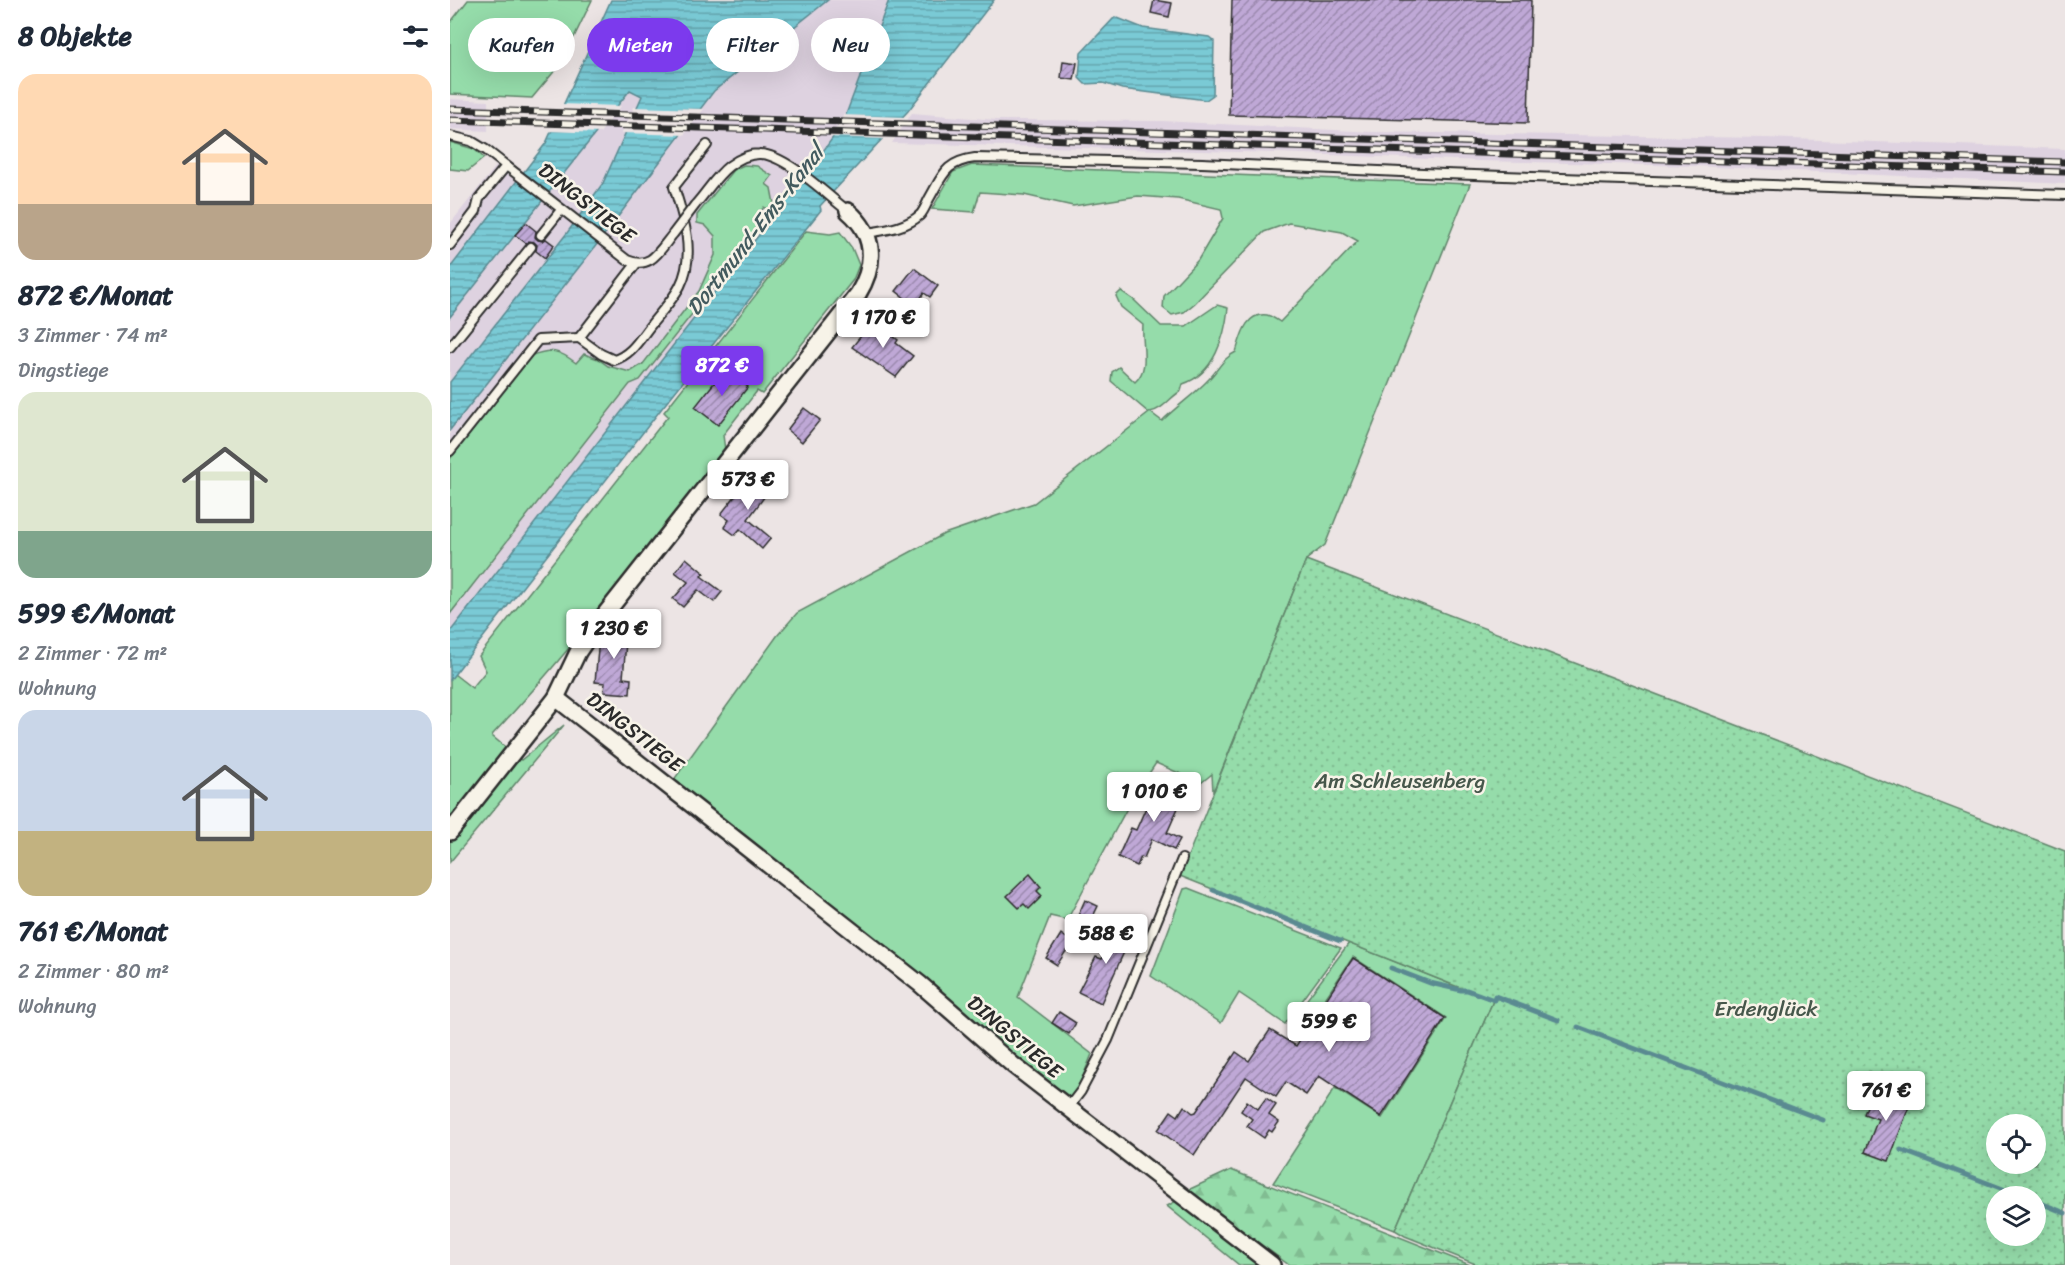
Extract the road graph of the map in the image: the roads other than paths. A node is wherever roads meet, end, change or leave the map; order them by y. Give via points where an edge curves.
1 (450, 136) edge
2 (707, 146) dead end
3 (503, 164) junction
4 (2065, 195) edge
5 (561, 210) junction
6 (848, 211) joint
7 (867, 233) junction
8 (541, 235) dead end
9 (450, 245) edge
10 (531, 247) dead end
11 (636, 264) junction
12 (579, 338) junction
13 (450, 347) edge
14 (450, 451) edge
15 (556, 698) junction
16 (450, 832) edge
17 (1182, 859) dead end
18 (1068, 1108) junction
19 (1272, 1265) edge

1 - 3 lane, DINGSTIEGE via 471,141
2 - 12 lane via 674,187 689,254 687,271 679,287 622,358 614,360 601,354
3 - 5 lane, DINGSTIEGE
3 - 9 lane via 479,199 476,211
4 - 7 lane via 975,158 952,164 921,214 911,222
5 - 8 lane
5 - 11 lane, DINGSTIEGE via 619,256
6 - 7 street
6 - 11 lane, DINGSTIEGE, bridge via 785,162 765,154 750,156 728,167 651,260
7 - 15 street, DINGSTIEGE via 870,268 858,294 595,627
10 - 13 lane
11 - 12 lane
12 - 14 lane via 538,340
15 - 16 street
15 - 18 street, DINGSTIEGE via 832,913
17 - 18 lane, DINGSTIEGE via 1108,1040
18 - 19 street, DINGSTIEGE

